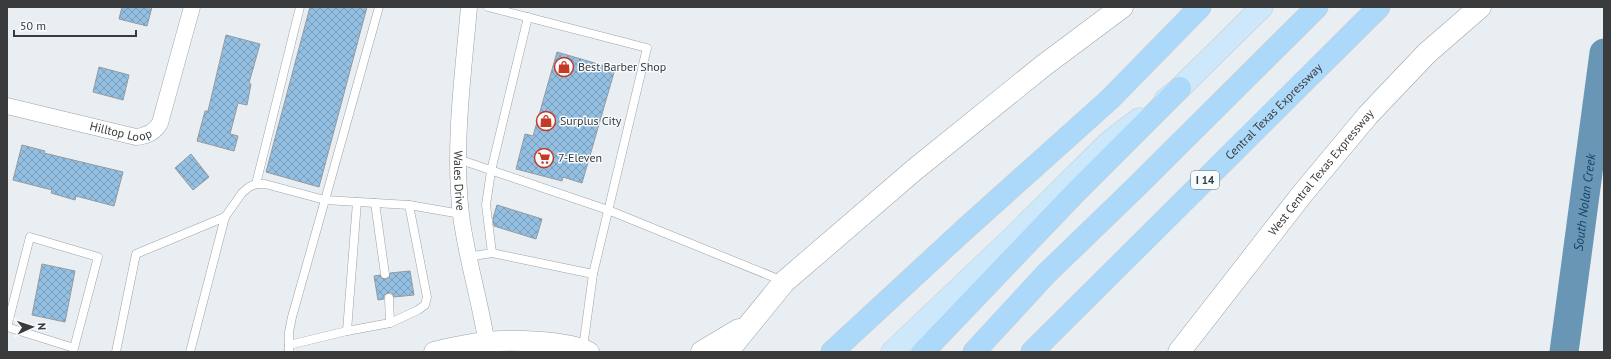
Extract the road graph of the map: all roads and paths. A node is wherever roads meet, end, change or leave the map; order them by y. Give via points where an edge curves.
1 (192, 7) edge
2 (300, 7) edge
3 (379, 7) edge
4 (469, 7) edge
5 (488, 7) edge
6 (1122, 7) edge
7 (1200, 7) edge
8 (1262, 7) edge
9 (1317, 7) edge
10 (1379, 7) edge
11 (1480, 7) edge
12 (528, 17) junction
13 (1180, 88) junction
14 (7, 106) edge
15 (458, 160) junction
16 (491, 171) junction
17 (256, 184) junction
18 (324, 200) junction
19 (357, 202) junction
20 (375, 203) junction
21 (409, 205) junction
22 (608, 210) junction
23 (461, 214) junction
24 (225, 217) junction
25 (492, 253) junction
26 (467, 257) junction
27 (385, 274) dead end
28 (593, 274) junction
29 (784, 282) junction
30 (389, 298) dead end
31 (390, 323) junction
32 (749, 325) junction
33 (346, 331) junction
34 (488, 347) edge
35 (289, 348) edge
36 (74, 350) edge
37 (586, 350) edge
38 (116, 352) edge
39 (190, 352) edge
40 (434, 352) edge
41 (702, 352) edge
42 (727, 352) edge
43 (832, 352) edge
44 (892, 352) edge
45 (922, 352) edge
46 (974, 352) edge
47 (1032, 352) edge
48 (1179, 352) edge

1 - 14 street, Hilltop Loop via 156,130 136,137
2 - 17 lane
3 - 18 lane
4 - 15 street, Wales Drive
5 - 12 lane
6 - 29 main road via 1043,66 913,171
7 - 43 highway via 1110,98
8 - 13 main road
9 - 46 highway via 1046,274
10 - 47 highway, Central Texas Expressway / I 14
11 - 48 main road, West Central Texas Expressway via 1427,53 1368,115 1302,193
12 - 16 lane
12 - 22 lane via 647,48
13 - 44 main road via 1109,142
13 - 45 highway
15 - 16 lane
15 - 23 street, Wales Drive
16 - 22 lane
16 - 25 lane via 486,205
17 - 18 lane via 265,184
17 - 24 lane via 242,194
18 - 19 lane
18 - 35 lane via 292,317
19 - 20 lane
19 - 33 lane
20 - 21 lane
20 - 27 lane
21 - 23 lane
21 - 31 lane via 427,297 425,305 418,310
22 - 28 lane
22 - 29 lane
23 - 26 street, Wales Drive
24 - 38 lane via 136,254
24 - 39 lane
25 - 26 lane
25 - 28 lane
26 - 34 street, Wales Drive
28 - 37 lane
29 - 32 main road
30 - 31 lane
31 - 33 lane
32 - 41 main road
32 - 42 main road
33 - 35 lane
34 - 37 street via 530,341
34 - 40 street
36 - 36 lane via 98,257 30,237 7,327

